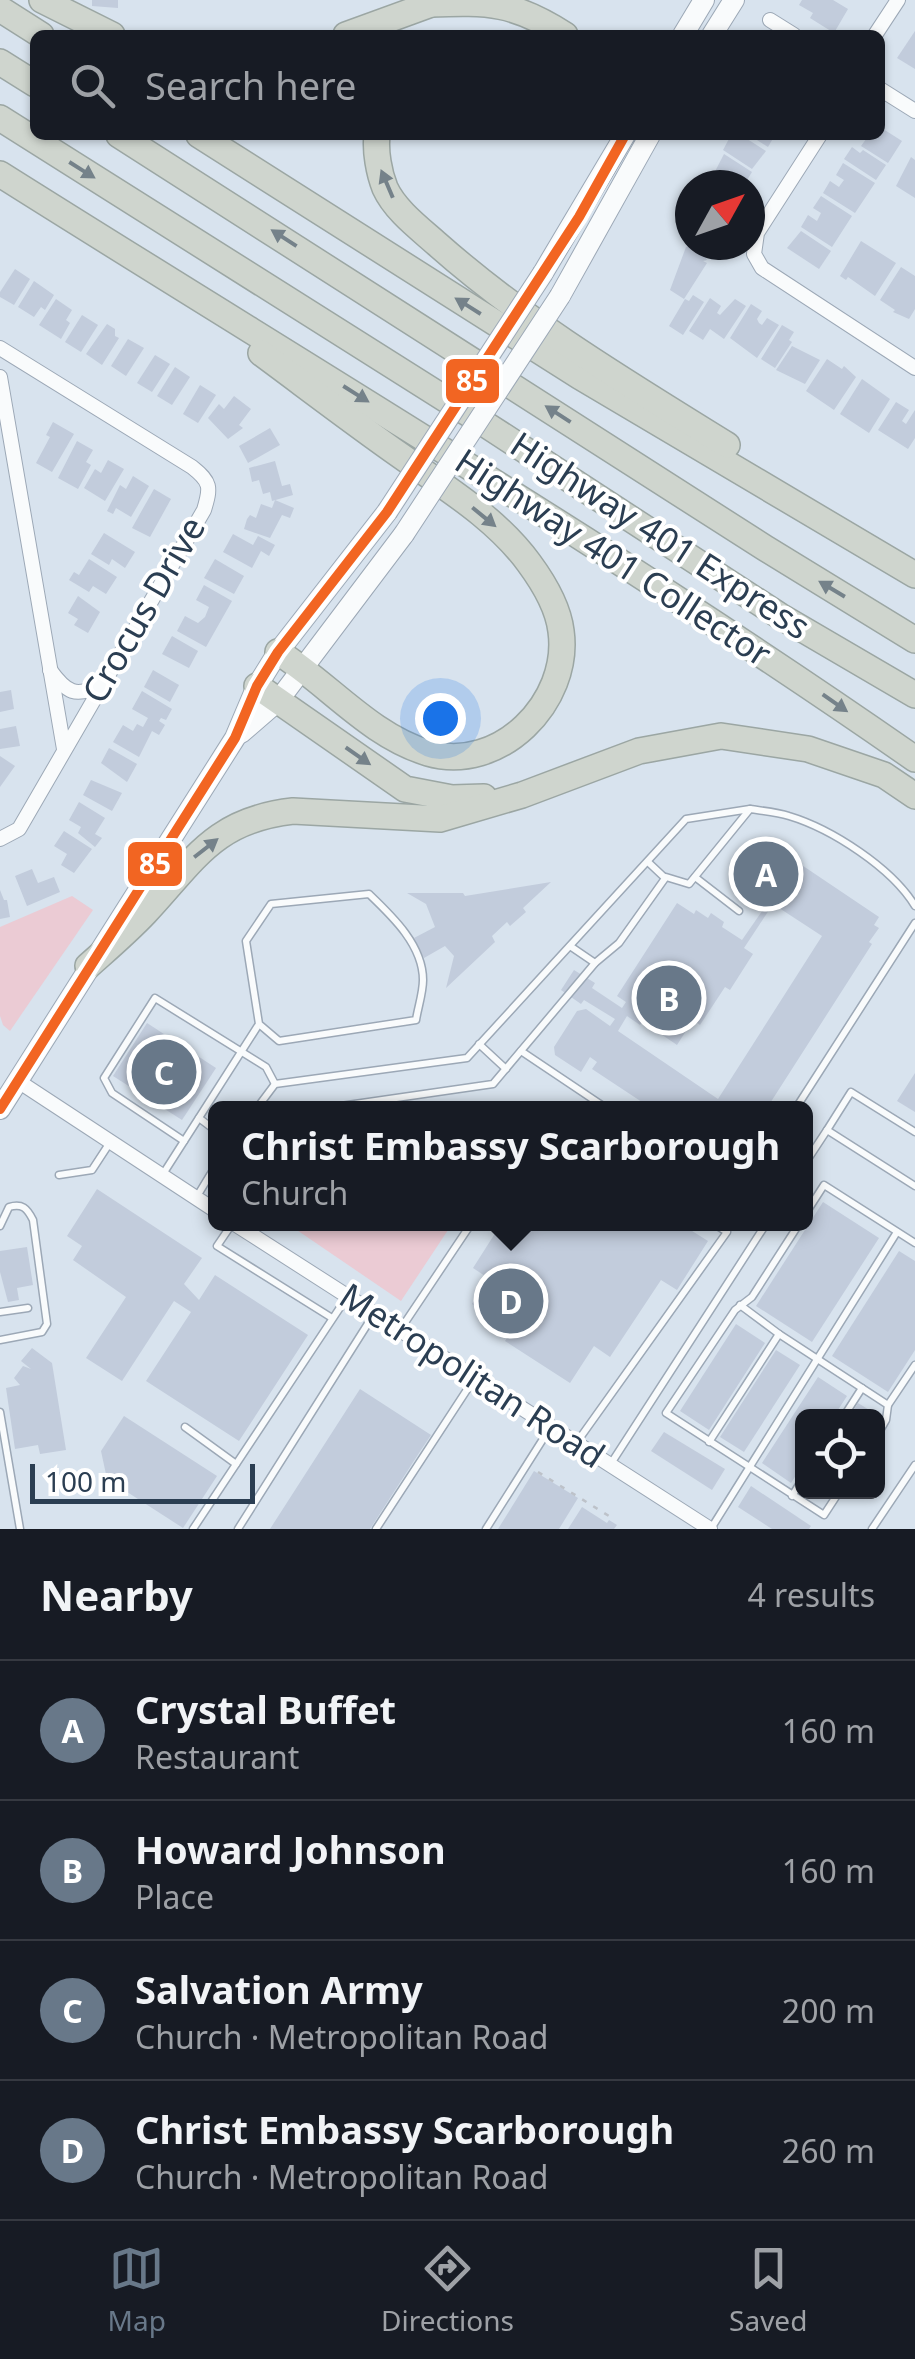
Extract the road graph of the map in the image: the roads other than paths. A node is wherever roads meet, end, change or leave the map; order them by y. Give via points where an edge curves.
1 (42, 0) edge
2 (704, 0) edge
3 (734, 0) edge
4 (898, 0) edge
5 (436, 2) edge
6 (0, 9) edge
7 (770, 20) dead end
8 (33, 30) edge
9 (102, 30) edge
10 (360, 30) edge
11 (556, 30) edge
12 (687, 30) edge
13 (715, 30) edge
14 (786, 30) edge
15 (878, 30) edge
16 (0, 62) edge
17 (30, 81) edge
18 (885, 92) edge
19 (915, 111) edge
20 (0, 118) edge
21 (30, 137) edge
22 (35, 140) edge
23 (126, 140) edge
24 (207, 140) edge
25 (377, 140) edge
26 (622, 140) edge
27 (647, 140) edge
28 (817, 140) edge
29 (0, 174) edge
30 (124, 252) junction
31 (0, 348) edge
32 (915, 368) edge
33 (0, 377) edge
34 (881, 556) junction
35 (915, 576) edge
36 (780, 616) junction
37 (915, 640) edge
38 (278, 652) junction
39 (301, 666) junction
40 (48, 667) junction
41 (102, 684) junction
42 (267, 694) junction
43 (915, 696) edge
44 (915, 712) edge
45 (64, 749) junction
46 (915, 760) edge
47 (522, 795) junction
48 (915, 796) edge
49 (750, 809) junction
50 (0, 839) edge
51 (648, 861) junction
52 (694, 877) junction
53 (665, 878) junction
54 (915, 906) edge
55 (739, 911) dead end
56 (915, 923) edge
57 (570, 946) junction
58 (596, 963) junction
59 (88, 966) junction
60 (259, 1024) junction
61 (480, 1044) junction
62 (242, 1051) junction
63 (520, 1052) junction
64 (506, 1068) junction
65 (18, 1081) junction
66 (275, 1084) junction
67 (210, 1101) edge
68 (262, 1101) edge
69 (375, 1101) edge
70 (595, 1101) edge
71 (801, 1101) edge
72 (208, 1104) edge
73 (0, 1108) edge
74 (199, 1118) junction
75 (208, 1125) edge
76 (826, 1130) junction
77 (915, 1132) edge
78 (184, 1141) junction
79 (110, 1143) junction
80 (813, 1151) edge
81 (59, 1174) dead end
82 (162, 1176) junction
83 (208, 1178) edge
84 (915, 1186) edge
85 (196, 1198) junction
86 (813, 1202) edge
87 (208, 1206) edge
88 (0, 1226) edge
89 (228, 1231) edge
90 (244, 1231) edge
91 (467, 1231) edge
92 (725, 1231) edge
93 (761, 1231) edge
94 (794, 1231) edge
95 (897, 1232) junction
96 (915, 1243) edge
97 (347, 1296) junction
98 (740, 1306) junction
99 (28, 1308) dead end
100 (0, 1312) edge
101 (374, 1313) junction
102 (332, 1318) junction
103 (400, 1330) junction
104 (779, 1334) junction
105 (0, 1340) edge
106 (817, 1359) junction
107 (915, 1365) edge
108 (474, 1378) junction
109 (862, 1388) junction
110 (888, 1405) junction
111 (848, 1409) edge
112 (0, 1412) edge
113 (885, 1422) edge
114 (186, 1427) dead end
115 (551, 1427) junction
116 (709, 1442) junction
117 (576, 1443) junction
118 (236, 1464) junction
119 (610, 1465) junction
120 (915, 1465) edge
121 (749, 1469) junction
122 (795, 1491) edge
123 (792, 1496) junction
124 (795, 1498) edge
125 (797, 1499) edge
126 (834, 1499) edge
127 (706, 1528) edge
128 (20, 1529) edge
129 (192, 1529) edge
130 (238, 1529) edge
131 (376, 1529) edge
132 (486, 1529) edge
133 (872, 1529) edge

1 - 9 highway
2 - 12 main road
3 - 13 main road
4 - 15 street
5 - 10 highway
5 - 11 highway via 520,9
6 - 8 highway
7 - 14 street
16 - 17 highway
18 - 19 street
20 -> 21 highway, Highway 401 Express
22 -> 36 highway, Highway 401 Express
37 -> 23 highway, Highway 401 Express
34 -> 24 highway via 579,376
34 -> 25 highway via 749,458 520,311 449,255 386,189
26 - 38 main road, bridge via 388,512
27 - 39 main road, bridge via 560,296 404,534
28 - 32 street via 757,232 754,254 762,268
29 - 30 highway, Highway 401 Collector
30 -> 39 highway via 502,532 549,593 561,630 559,672 547,700 503,746 463,758 428,753 378,730
30 -> 46 highway, Highway 401 Collector via 752,646
31 - 41 street, Crocus Drive via 208,480 204,510
33 - 40 street
34 - 35 highway
36 - 43 highway, Highway 401 Express
36 - 44 highway
38 - 39 highway
38 - 42 main road
39 - 42 main road
40 - 41 street via 71,692
40 - 45 street
41 - 45 street, Crocus Drive
42 -> 47 highway via 405,789 452,798
42 - 59 main road
45 - 50 street, Crocus Drive via 19,829
47 - 48 highway via 638,751 721,736 808,749 884,775
59 -> 47 highway via 145,914 184,866 245,822 292,811 440,819
49 - 51 lane via 686,819
49 - 52 lane
49 - 54 lane via 789,816 841,838 905,889
51 - 53 lane
51 - 57 lane
52 - 53 lane via 689,884
52 - 55 lane
53 - 58 lane via 619,943
56 - 71 lane
57 - 58 lane
57 - 61 lane
58 - 63 lane
59 - 65 main road
60 - 60 lane via 246,941 271,904 369,894 399,924 423,979 416,1020 280,1042
60 - 62 lane
61 - 64 lane
61 - 66 lane via 467,1058
62 - 66 lane via 266,1067
62 - 67 lane
62 - 78 lane via 155,998 104,1078 112,1093
63 - 64 lane
63 - 70 lane
64 - 69 lane via 493,1084
65 - 73 main road
65 - 79 street
66 - 68 lane
72 - 74 lane
74 - 75 lane
74 - 78 lane
76 - 77 lane via 851,1092
76 - 80 lane
76 - 84 lane
78 - 82 lane
79 - 81 lane via 92,1170
79 - 82 street
82 - 85 street
83 - 85 lane
85 - 87 street
86 - 95 lane via 824,1185
88 - 105 lane via 9,1207 27,1208 48,1324 42,1332
89 - 102 lane via 218,1246
90 - 97 street, Metropolitan Road
91 - 103 lane
92 - 117 lane
93 - 119 lane
94 - 98 lane
95 - 96 lane
95 - 106 lane
97 - 101 street, Metropolitan Road
97 - 102 lane
98 - 104 lane
98 - 116 lane via 666,1413
99 - 100 lane
101 - 103 street, Metropolitan Road
101 - 130 lane
102 - 118 lane
103 - 108 street, Metropolitan Road
104 - 106 lane
104 - 116 lane
106 - 109 lane
106 - 121 lane
107 - 110 lane
108 - 115 street, Metropolitan Road
108 - 131 lane
109 - 110 lane
109 - 111 lane
110 - 113 lane
112 - 128 lane
114 - 118 lane
115 - 117 street, Metropolitan Road
115 - 132 lane
116 - 121 lane
117 - 119 street, Metropolitan Road
118 - 129 lane
119 - 127 street, Metropolitan Road
120 - 133 lane
121 - 123 lane
121 - 127 lane
122 - 123 lane
123 - 124 lane
125 - 126 lane via 824,1515

